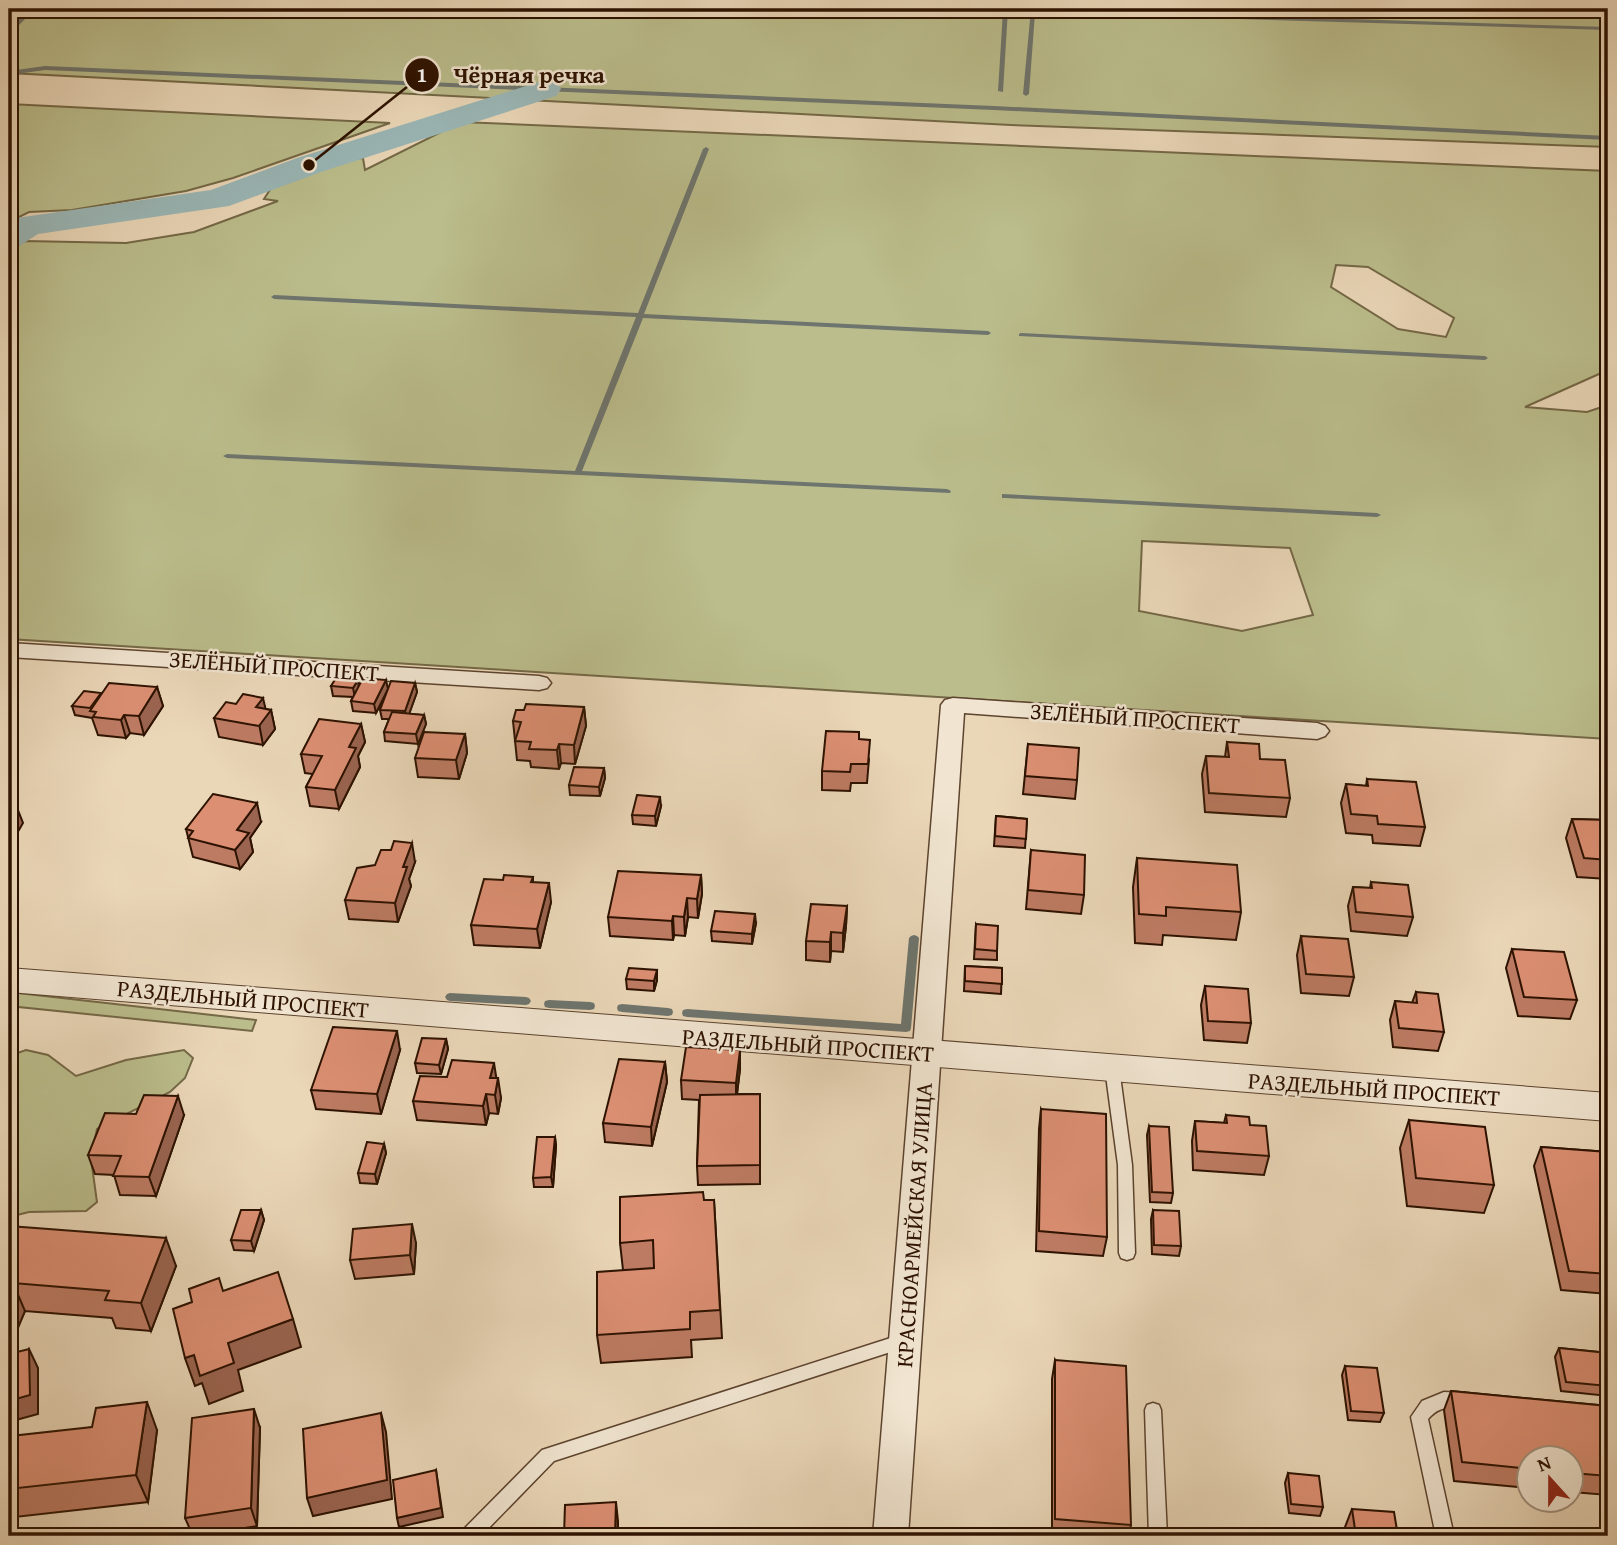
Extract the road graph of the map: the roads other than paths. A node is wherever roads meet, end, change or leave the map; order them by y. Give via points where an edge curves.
1 (13, 9) edge
2 (9, 13) edge
3 (9, 649) edge
4 (538, 683) dead end
5 (953, 705) joint
6 (1317, 731) dead end
7 (9, 980) edge
8 (927, 1054) junction
9 (1112, 1069) junction
10 (1608, 1107) edge
11 (1127, 1252) dead end
12 (904, 1340) junction
13 (1482, 1401) edge
14 (1153, 1410) dead end
15 (469, 1536) edge
16 (890, 1536) edge
17 (1158, 1536) edge
18 (1445, 1536) edge

1 - 2 street
3 - 4 street, ЗЕЛЁНЫЙ ПРОСПЕКТ
5 - 6 street, ЗЕЛЁНЫЙ ПРОСПЕКТ
5 - 8 street, КРАСНОАРМЕЙСКАЯ УЛИЦА
7 - 8 street, РАЗДЕЛЬНЫЙ ПРОСПЕКТ
8 - 9 street, РАЗДЕЛЬНЫЙ ПРОСПЕКТ
8 - 12 street, КРАСНОАРМЕЙСКАЯ УЛИЦА
9 - 10 street, РАЗДЕЛЬНЫЙ ПРОСПЕКТ
9 - 11 lane via 1125,1165
12 - 15 lane via 548,1455
12 - 16 street, КРАСНОАРМЕЙСКАЯ УЛИЦА
13 - 18 lane via 1446,1398 1428,1404 1419,1417
14 - 17 lane

